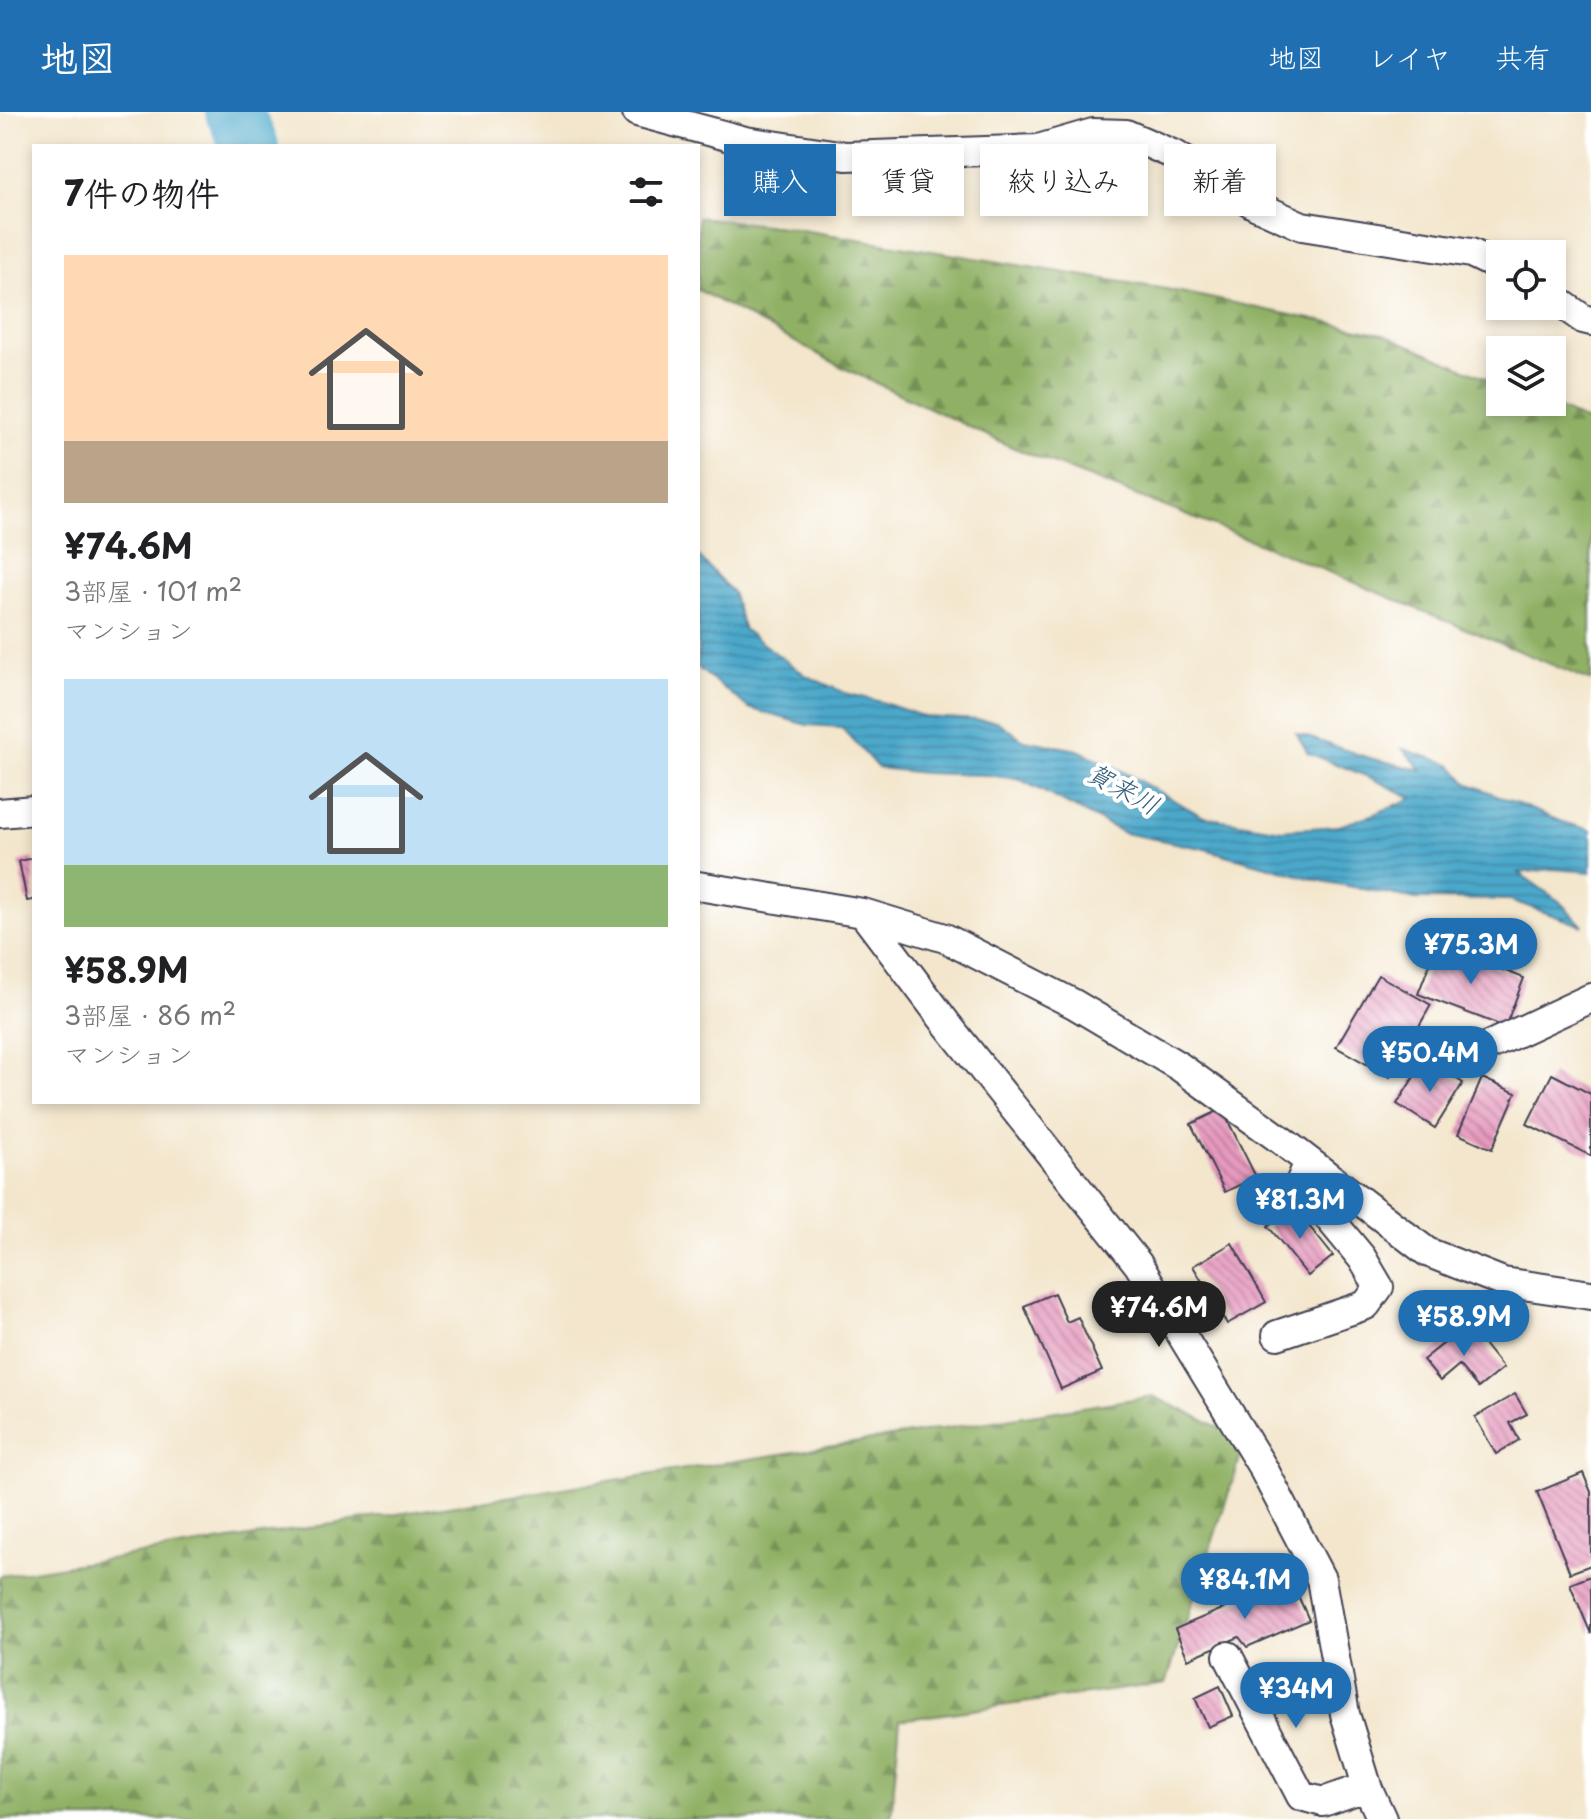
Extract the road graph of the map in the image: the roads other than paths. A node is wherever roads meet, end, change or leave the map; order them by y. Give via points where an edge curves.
1 (637, 112) edge
2 (1486, 260) edge
3 (1566, 307) edge
4 (1591, 321) edge
5 (32, 810) edge
6 (0, 813) edge
7 (700, 886) edge
8 (863, 913) junction
9 (1591, 998) edge
10 (1488, 1046) dead end
11 (1309, 1162) junction
12 (1591, 1295) edge
13 (1277, 1335) dead end
14 (1228, 1656) dead end
15 (1368, 1789) junction
16 (1382, 1819) edge

1 - 2 street via 745,141 846,156 1038,149 1093,133 1126,134 1177,156 1255,205 1302,226 1471,253
3 - 4 street
5 - 6 street
7 - 8 street
8 - 11 street via 945,938 1074,1004 1180,1067
8 - 15 street via 1138,1264 1263,1468 1321,1579 1345,1714
9 - 10 street
11 - 12 street via 1427,1252 1503,1282
11 - 13 street via 1300,1183 1362,1258 1379,1287 1366,1305
14 - 15 street via 1301,1796 1323,1802
15 - 16 street

